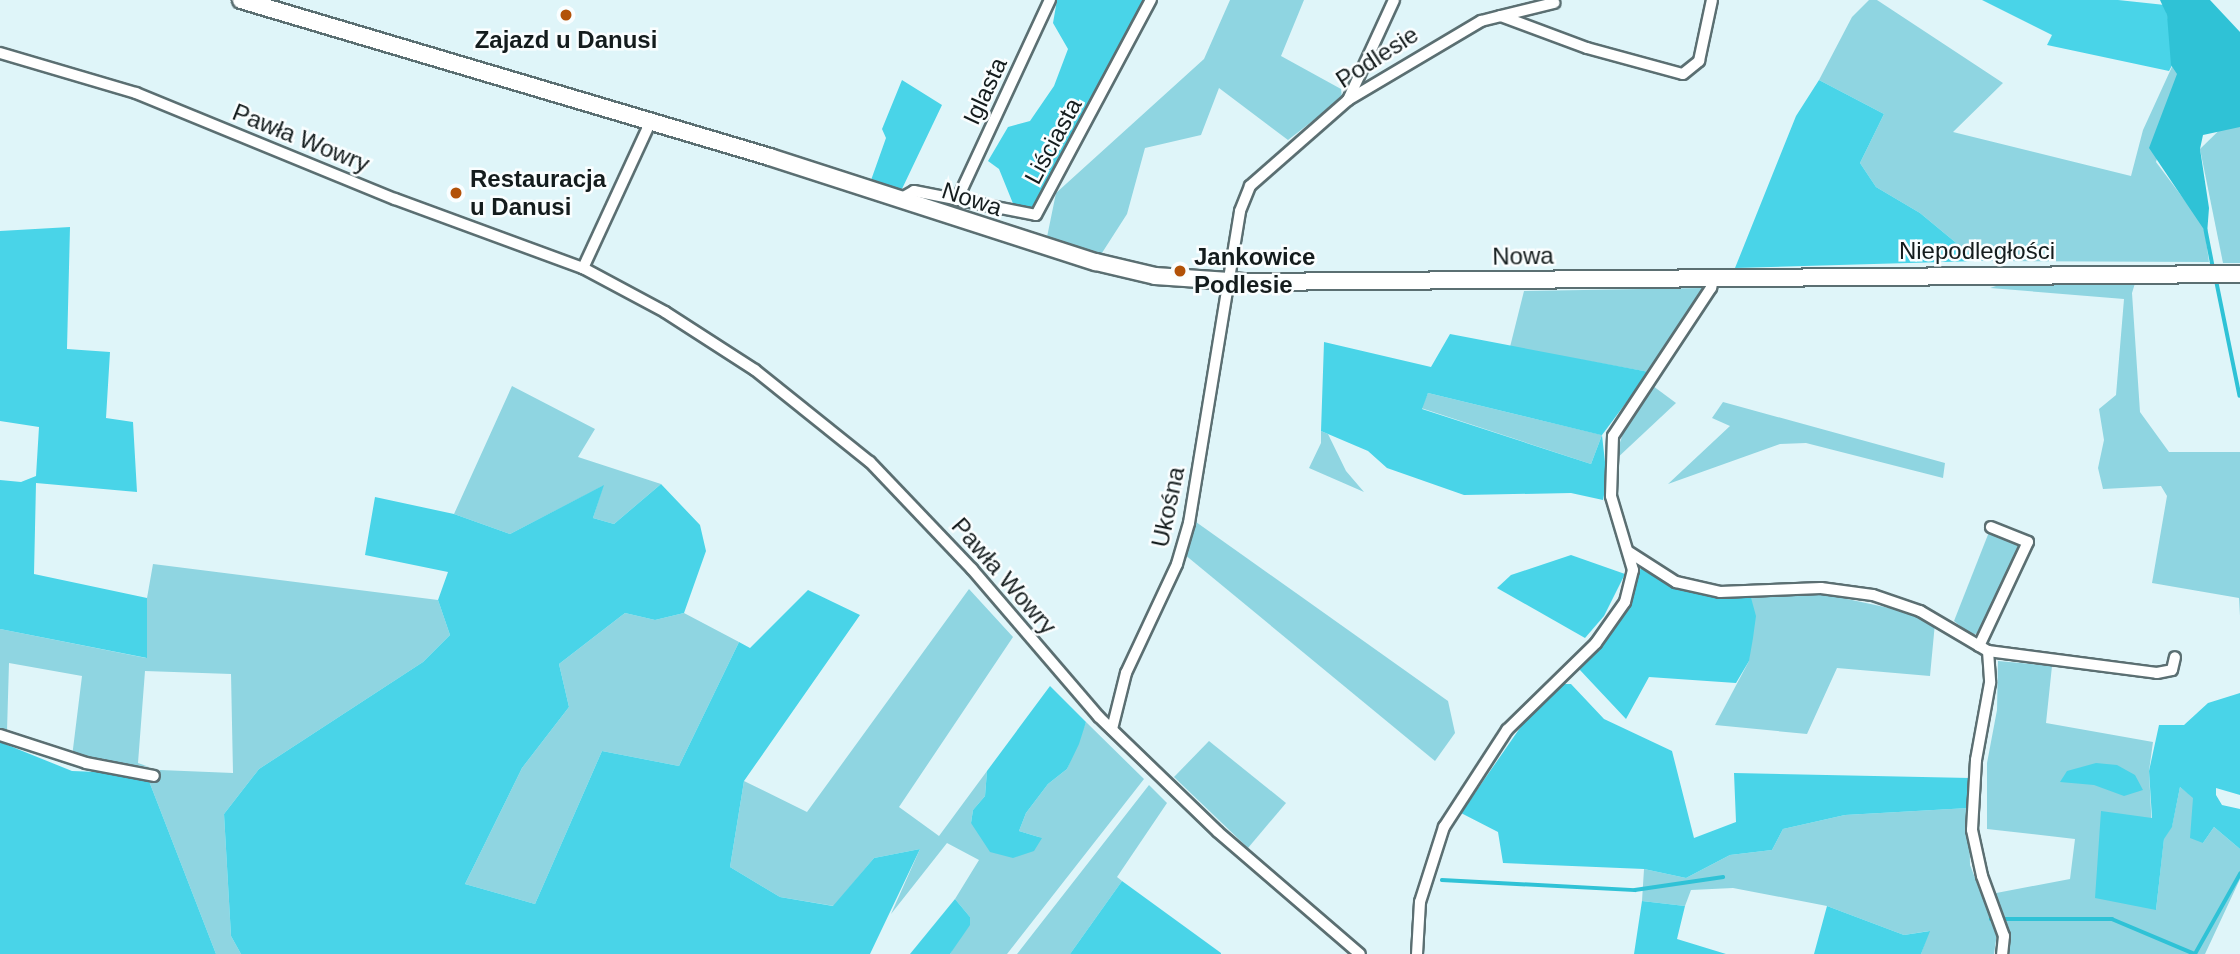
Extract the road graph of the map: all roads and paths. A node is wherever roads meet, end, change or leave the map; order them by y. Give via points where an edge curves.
1 (241, 0) edge
2 (1050, 0) edge
3 (1152, 0) edge
4 (1394, 0) edge
5 (1712, 0) edge
6 (1555, 3) dead end
7 (1501, 16) junction
8 (0, 53) edge
9 (1348, 100) junction
10 (651, 121) junction
11 (900, 199) junction
12 (957, 200) junction
13 (583, 268) junction
14 (2237, 274) edge
15 (1714, 275) junction
16 (1228, 282) junction
17 (1991, 527) dead end
18 (1629, 552) junction
19 (1983, 648) junction
20 (2175, 657) dead end
21 (1112, 729) junction
22 (0, 735) edge
23 (154, 776) dead end
24 (1360, 954) edge
25 (1417, 954) edge
26 (2002, 954) edge

1 - 10 street, Nowa
2 - 12 street, Iglasta
3 - 12 street, Liściasta via 1036,215
4 - 9 street
5 - 7 street via 1699,61 1683,74 1587,48
6 - 7 street, Podlesie
7 - 9 street, Podlesie via 1454,34
8 - 13 street, Pawła Wowry via 136,93 394,199
9 - 16 street, Podlesie via 1250,186 1240,211
10 - 11 street, Nowa
10 - 13 street
11 - 12 street, Liściasta via 914,191
11 - 16 street, Nowa via 1122,270
13 - 21 street, Pawła Wowry via 666,312 755,370 870,462 972,569
14 - 15 street, Niepodległości
15 - 16 street, Nowa
15 - 18 street via 1711,288 1613,436 1611,496
16 - 21 street, Ukośna via 1189,523 1177,564 1126,673
17 - 19 street via 2028,542
18 - 19 street via 1676,582 1720,592 1821,588 1872,595 1920,611
18 - 25 street via 1633,570 1625,602 1596,643 1507,730 1444,827 1420,902
19 - 20 street via 2157,673 2172,670
19 - 26 street via 1990,683 1976,760 1972,830 1982,876 1999,919
21 - 24 street, Pawła Wowry via 1218,832
22 - 23 street via 86,763

